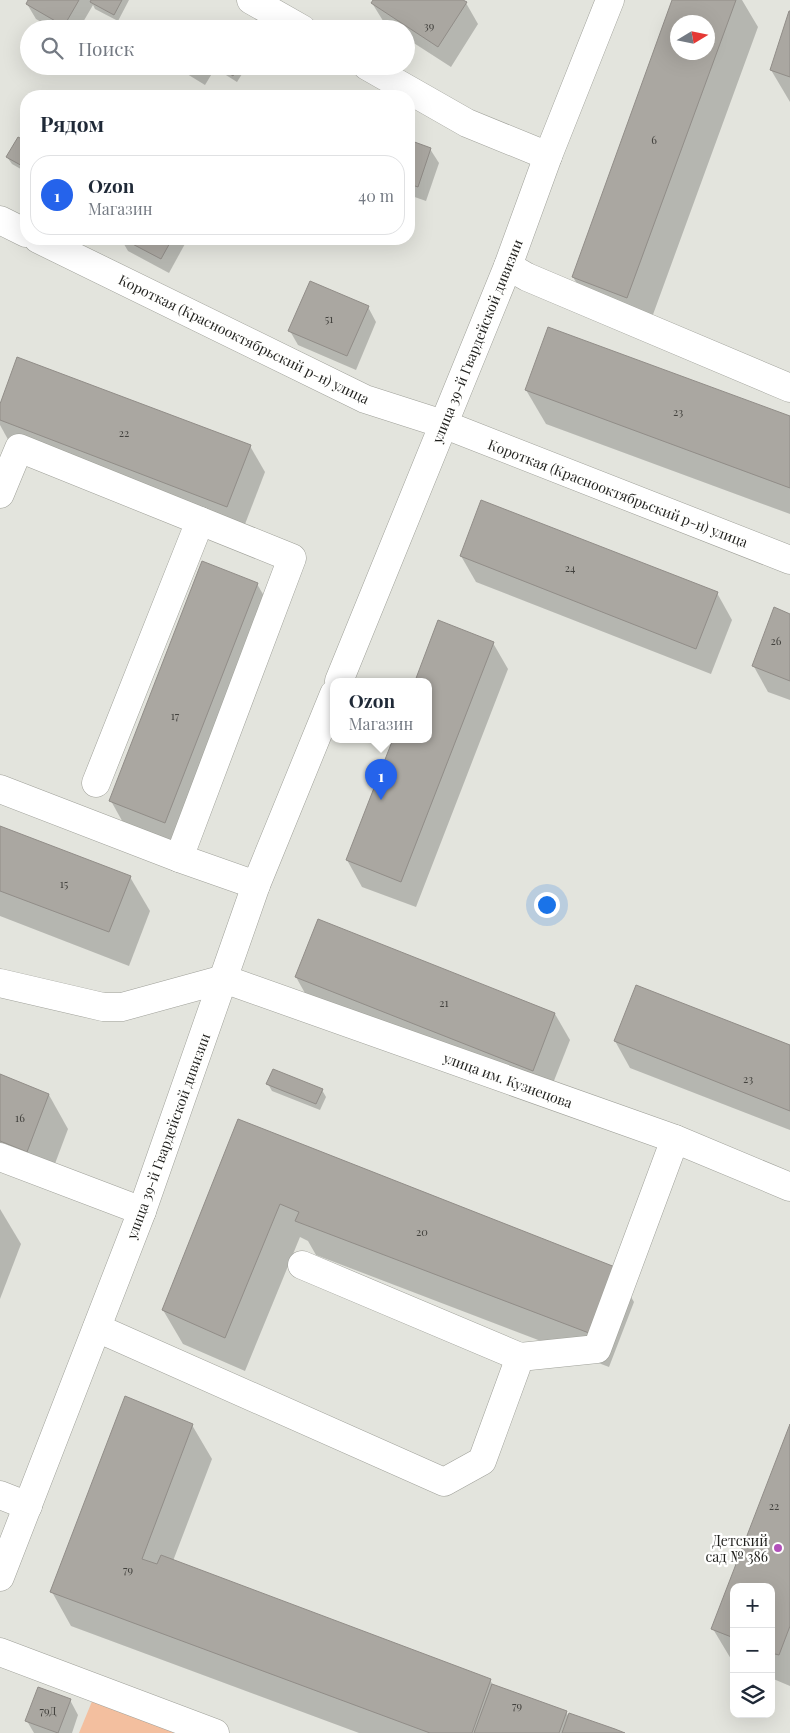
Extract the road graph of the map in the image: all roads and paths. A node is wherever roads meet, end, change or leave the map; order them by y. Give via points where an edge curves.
1 (251, 0) edge
2 (610, 0) edge
3 (286, 20) edge
4 (384, 75) edge
5 (410, 90) edge
6 (415, 93) edge
7 (548, 156) junction
8 (0, 220) edge
9 (20, 230) edge
10 (50, 245) edge
11 (508, 266) junction
12 (790, 388) edge
13 (443, 424) junction
14 (0, 494) edge
15 (200, 521) junction
16 (790, 560) edge
17 (340, 678) edge
18 (330, 704) edge
19 (96, 783) dead end
20 (0, 789) edge
21 (179, 858) junction
22 (256, 885) junction
23 (224, 979) junction
24 (0, 983) edge
25 (674, 1139) junction
26 (0, 1158) edge
27 (790, 1186) edge
28 (142, 1211) junction
29 (302, 1265) dead end
30 (96, 1328) junction
31 (520, 1357) junction
32 (0, 1495) edge
33 (28, 1506) junction
34 (0, 1577) edge
35 (0, 1652) edge
36 (215, 1733) edge

1 - 3 street
2 - 7 street, улица 39-й Гвардейской дивизии
4 - 5 street
6 - 7 street via 467,123
7 - 11 street, улица 39-й Гвардейской дивизии
8 - 9 street
10 - 13 street, Короткая (Краснооктябрьский р-н) улица via 365,400
11 - 12 street via 527,277
11 - 13 street, улица 39-й Гвардейской дивизии
13 - 16 street, Короткая (Краснооктябрьский р-н) улица
13 - 17 street, улица 39-й Гвардейской дивизии
14 - 15 street via 19,448
15 - 19 street
15 - 21 street via 292,558
18 - 22 street, улица 39-й Гвардейской дивизии
20 - 21 street
21 - 22 street
22 - 23 street, улица 39-й Гвардейской дивизии
23 - 24 street via 122,1007 103,1007
23 - 25 street, улица им. Кузнецова
23 - 28 street, улица 39-й Гвардейской дивизии
25 - 27 street, улица им. Кузнецова
25 - 31 street via 596,1349
26 - 28 street
28 - 30 street, улица 39-й Гвардейской дивизии
29 - 31 street
30 - 31 street via 444,1482 482,1461
30 - 33 street, улица 39-й Гвардейской дивизии
32 - 33 street
33 - 34 street, улица 39-й Гвардейской дивизии
35 - 36 street

